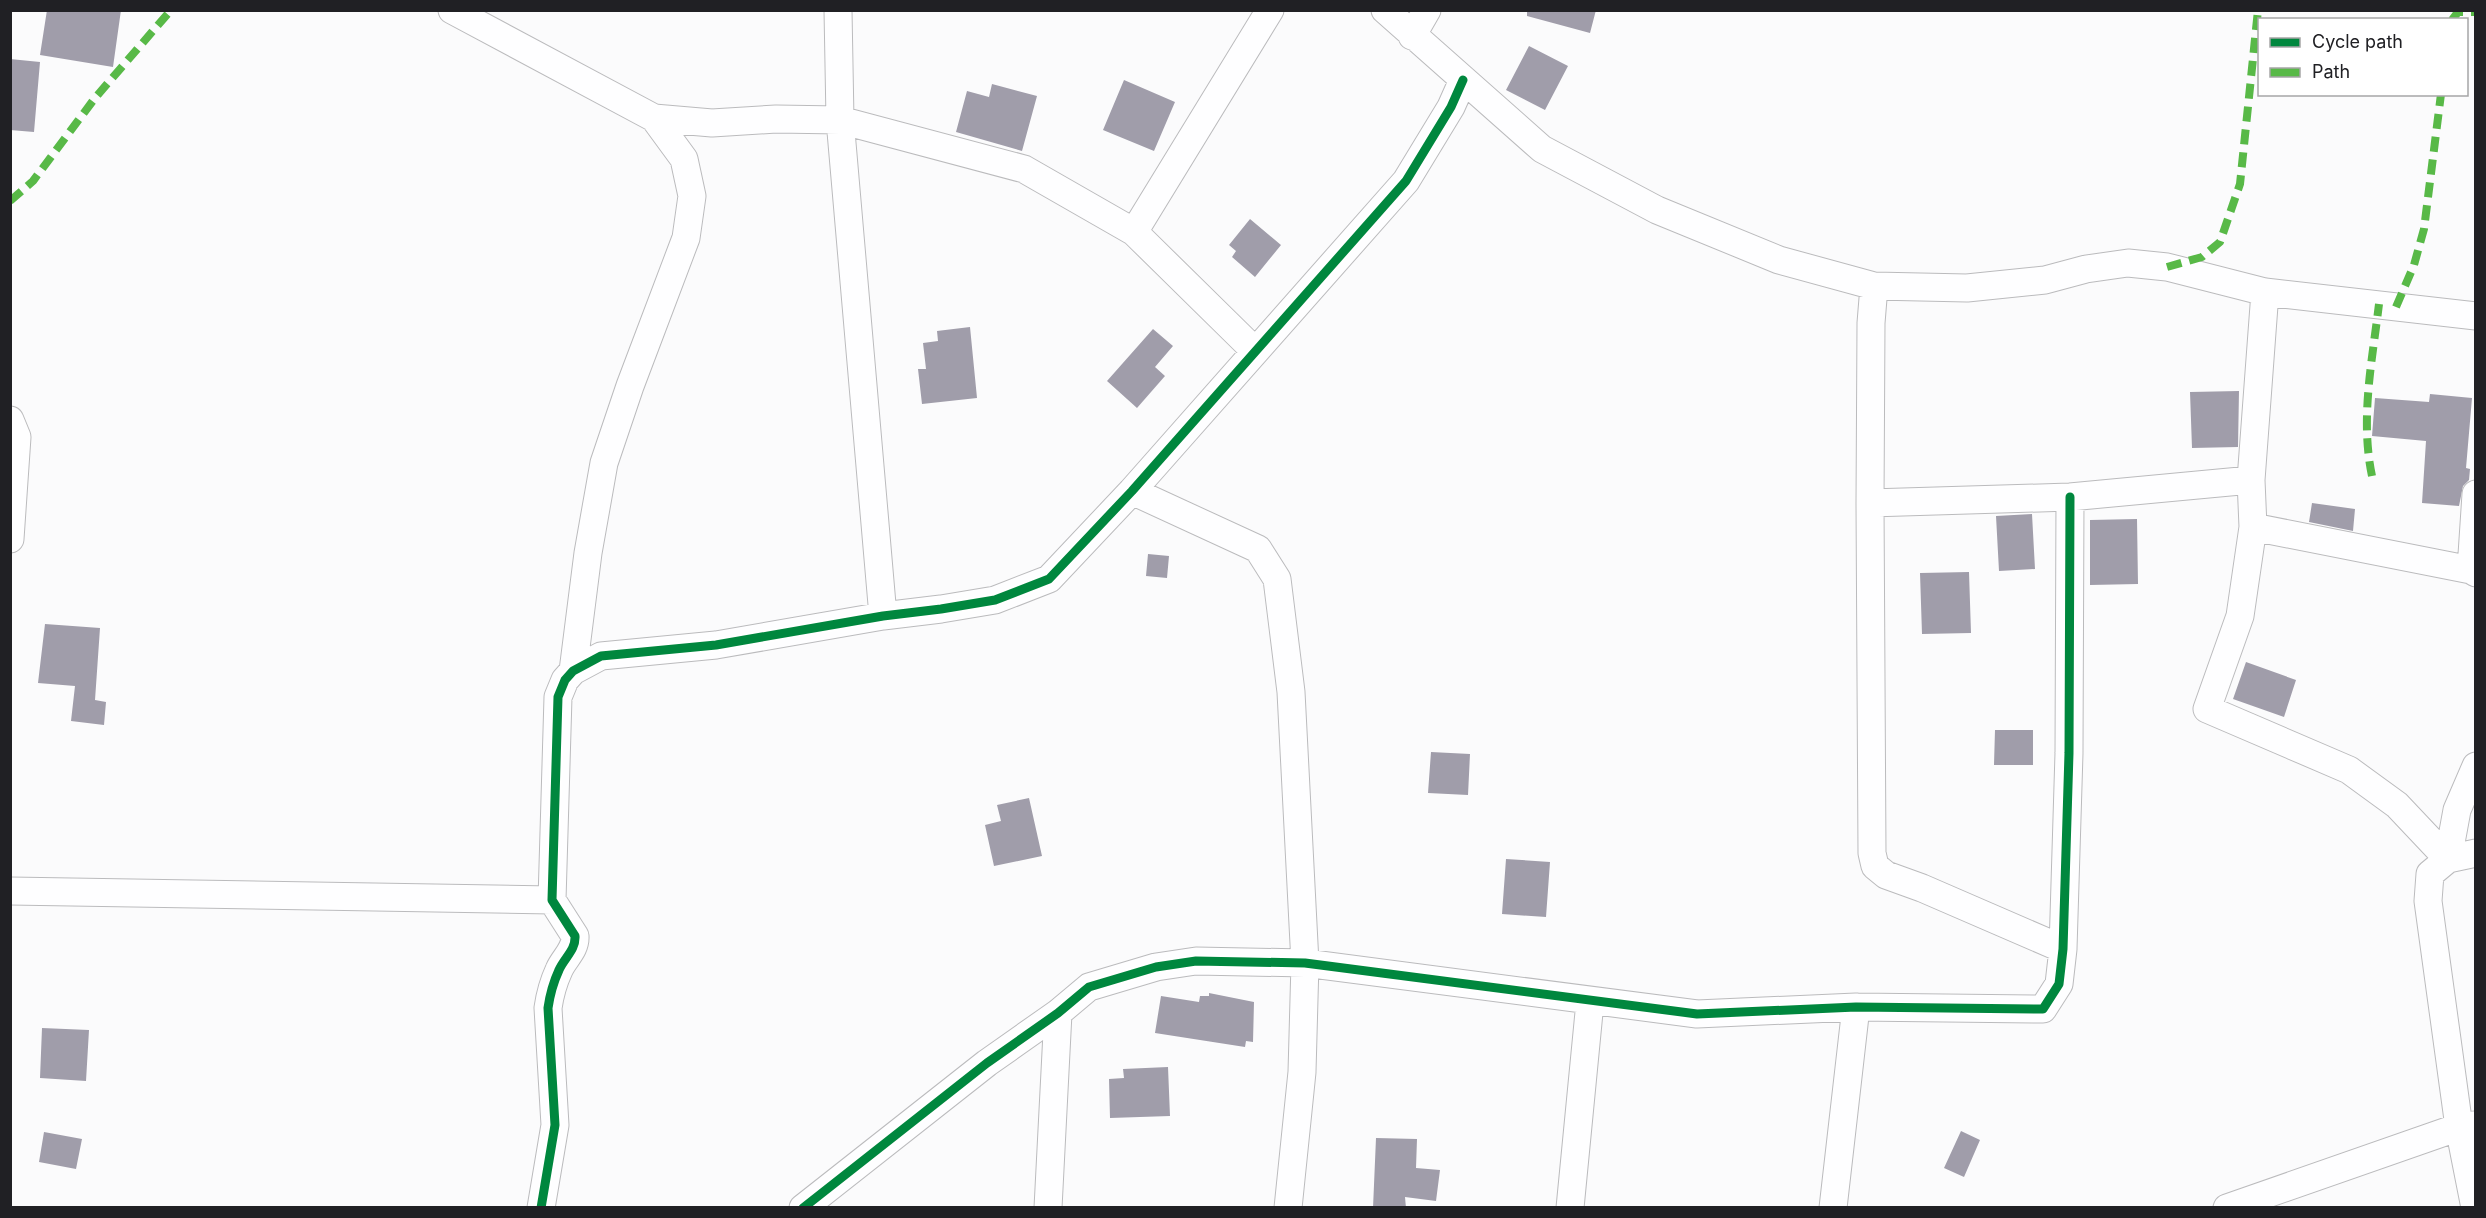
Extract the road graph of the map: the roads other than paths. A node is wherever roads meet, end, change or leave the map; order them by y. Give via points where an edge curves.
1 (452, 10) edge
2 (838, 10) edge
3 (1270, 10) edge
4 (1385, 10) edge
5 (1427, 10) edge
6 (1412, 36) junction
7 (1463, 80) junction
8 (654, 118) junction
9 (840, 120) junction
10 (1134, 232) junction
11 (1874, 286) junction
12 (2265, 292) junction
13 (2475, 316) edge
14 (1254, 350) junction
15 (10, 420) edge
16 (2251, 480) junction
17 (1132, 491) junction
18 (2475, 494) edge
19 (2070, 497) junction
20 (1870, 503) junction
21 (2253, 527) junction
22 (10, 539) edge
23 (2473, 571) edge
24 (884, 616) junction
25 (573, 671) junction
26 (2475, 766) edge
27 (2475, 853) edge
28 (2448, 859) junction
29 (10, 891) edge
30 (552, 900) junction
31 (2063, 949) junction
32 (1305, 963) junction
33 (1590, 1002) junction
34 (1856, 1007) junction
35 (1058, 1013) junction
36 (2467, 1126) edge
37 (541, 1208) edge
38 (803, 1208) edge
39 (1048, 1208) edge
40 (1288, 1208) edge
41 (1570, 1208) edge
42 (1833, 1208) edge
43 (2227, 1208) edge
44 (2475, 1208) edge

1 - 8 street
2 - 9 street
3 - 10 street
4 - 6 street
5 - 6 street
6 - 7 street
7 - 11 street via 1542,149 1657,210 1779,260
7 - 14 street via 1406,181
8 - 9 street via 712,123
8 - 25 street via 684,159 692,196 686,238 604,463
9 - 10 street via 1024,169
9 - 24 street
10 - 14 street
11 - 12 street via 1967,288 2045,280 2128,263 2167,267
11 - 20 street
12 - 13 street
12 - 16 street
14 - 17 street
15 - 22 street via 17,437
16 - 19 street
16 - 21 street
17 - 24 street via 1049,579 995,600
17 - 32 street via 1258,549 1277,579 1291,692
18 - 23 street
19 - 20 street
19 - 31 street
20 - 31 street via 1875,866 1886,875
21 - 23 street
21 - 28 street via 2240,616 2207,709 2349,770 2397,805
24 - 25 street via 716,645 601,656
25 - 30 street via 558,697
26 - 28 street via 2457,810
27 - 28 street
28 - 36 street via 2430,874 2428,901
29 - 30 street
30 - 37 street via 575,942 560,967 548,1008 555,1125
31 - 34 street via 2059,984 2043,1009
32 - 33 street
32 - 35 street via 1196,961 1156,968 1089,987
32 - 40 street via 1302,1072
33 - 34 street via 1697,1014
33 - 41 street
34 - 42 street
35 - 38 street via 987,1063
35 - 39 street
36 - 43 street
36 - 44 street

